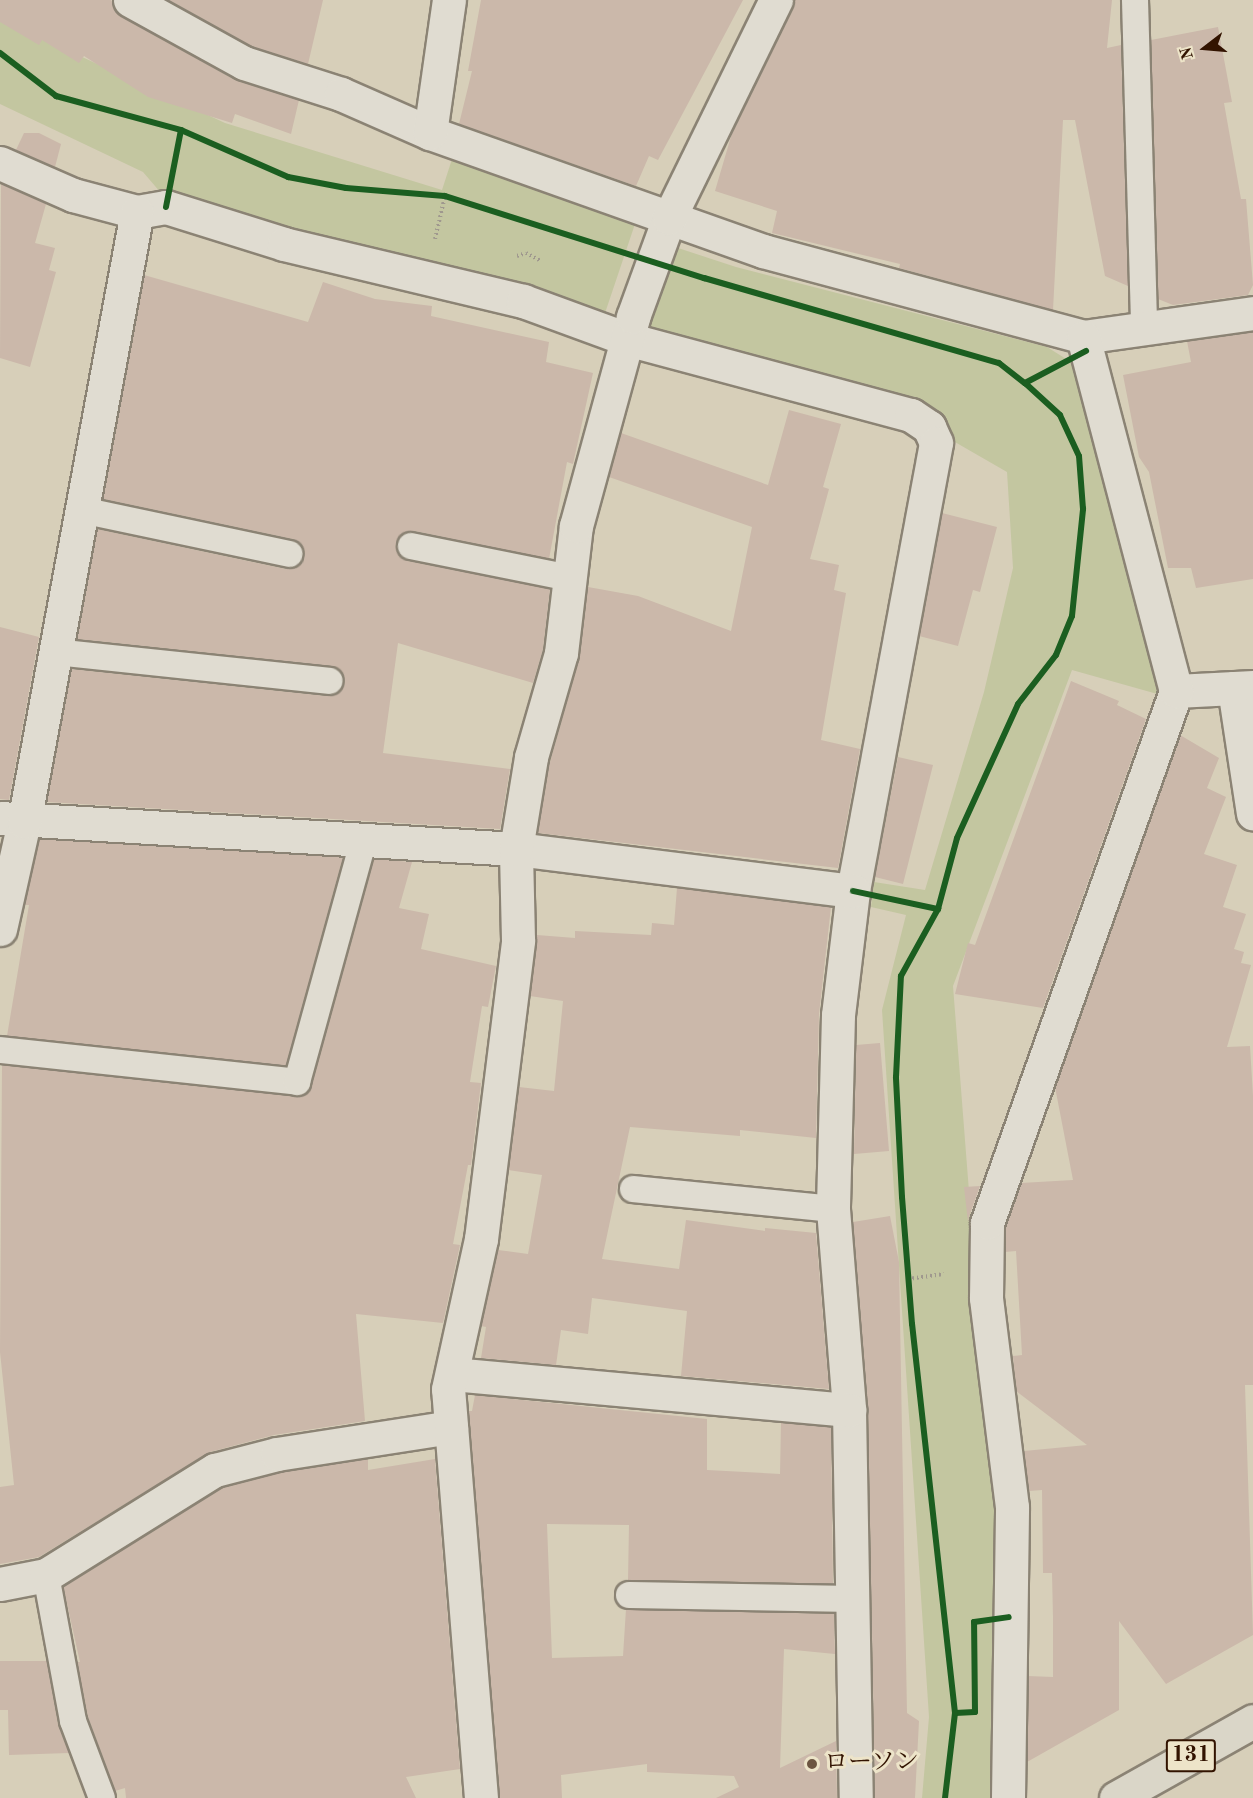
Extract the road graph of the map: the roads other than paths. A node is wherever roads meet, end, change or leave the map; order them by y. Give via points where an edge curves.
1 (130, 0) edge
2 (449, 0) edge
3 (776, 0) edge
4 (1136, 0) edge
5 (430, 133) junction
6 (0, 164) edge
7 (137, 212) junction
8 (664, 230) junction
9 (1253, 313) edge
10 (630, 328) junction
11 (1144, 329) junction
12 (1083, 337) junction
13 (81, 510) junction
14 (411, 546) dead end
15 (289, 554) dead end
16 (570, 578) junction
17 (55, 652) junction
18 (329, 681) dead end
19 (1244, 688) edge
20 (1176, 691) junction
21 (1253, 814) edge
22 (12, 820) edge
23 (364, 838) junction
24 (516, 849) junction
25 (853, 891) junction
26 (0, 929) edge
27 (0, 1050) edge
28 (633, 1190) dead end
29 (832, 1209) junction
30 (452, 1374) junction
31 (849, 1410) junction
32 (451, 1427) junction
33 (46, 1575) junction
34 (0, 1584) edge
35 (629, 1595) dead end
36 (854, 1599) junction
37 (1253, 1721) edge
38 (102, 1798) edge
39 (481, 1798) edge
40 (856, 1798) edge
41 (1008, 1798) edge
42 (1116, 1798) edge

1 - 5 street via 244,63 341,94
2 - 5 street
3 - 8 street
4 - 11 lane
5 - 8 street via 461,141
6 - 7 street via 73,195
7 - 10 street via 166,207 284,244
7 - 13 street
8 - 10 street
8 - 12 street via 763,251
9 - 11 street
10 - 16 street via 576,526
10 - 25 street via 911,415 929,427 936,443
11 - 12 street
12 - 20 street
13 - 15 lane
13 - 17 street
14 - 16 lane
16 - 24 street via 561,653 531,758
17 - 18 lane
17 - 22 street
19 - 20 street
19 - 21 street
20 - 41 street via 987,1223 986,1298 1012,1507
22 - 23 street
22 - 26 street
23 - 24 street
23 - 27 lane via 297,1082
24 - 25 street
24 - 30 street via 518,940 481,1239
25 - 29 street via 838,1015
28 - 29 lane
29 - 31 street
30 - 31 street
30 - 32 street via 448,1389
31 - 36 street
32 - 33 street via 277,1454 215,1470
32 - 39 street
33 - 34 street
33 - 38 lane via 73,1720
35 - 36 lane
36 - 40 street
37 - 42 highway, 131

